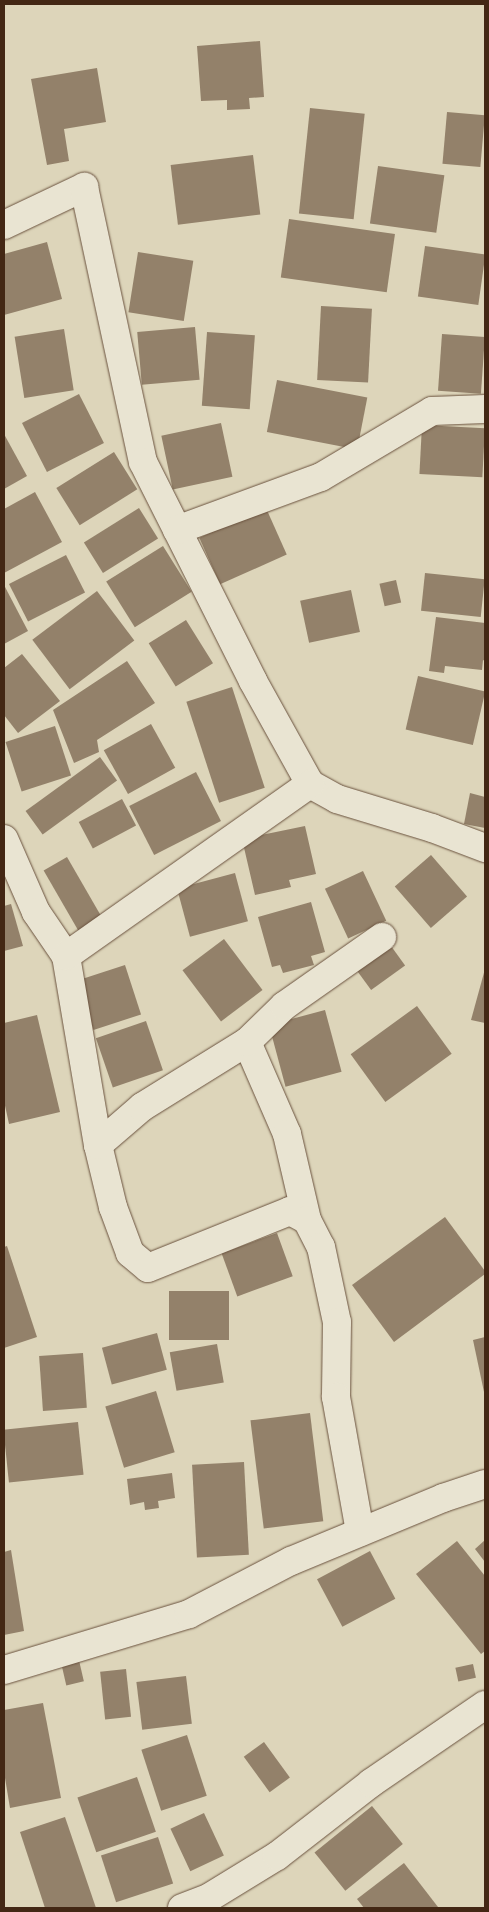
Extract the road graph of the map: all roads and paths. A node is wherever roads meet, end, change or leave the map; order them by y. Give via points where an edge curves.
1 (4, 225) edge
2 (485, 409) edge
3 (177, 530) junction
4 (310, 784) junction
5 (4, 842) edge
6 (485, 848) edge
7 (4, 889) edge
8 (32, 903) junction
9 (382, 937) dead end
10 (66, 956) junction
11 (247, 1042) junction
12 (98, 1145) junction
13 (307, 1220) junction
14 (485, 1484) edge
15 (360, 1532) junction
16 (4, 1670) edge
17 (485, 1705) edge
18 (182, 1908) edge

1 - 3 street via 84,187 143,462
2 - 3 street via 432,411 321,477
3 - 4 street via 253,681
4 - 6 street via 337,799
4 - 10 street
5 - 8 street
7 - 8 street via 13,889
8 - 10 street
9 - 11 street via 284,1006
10 - 12 street
11 - 12 street via 142,1107
11 - 13 street via 288,1134
12 - 13 street via 113,1207 130,1253 148,1268 290,1211
13 - 15 street via 321,1247 337,1322 336,1397
14 - 15 street
15 - 16 street via 292,1561 189,1614
17 - 18 street via 371,1783 277,1856 210,1897

